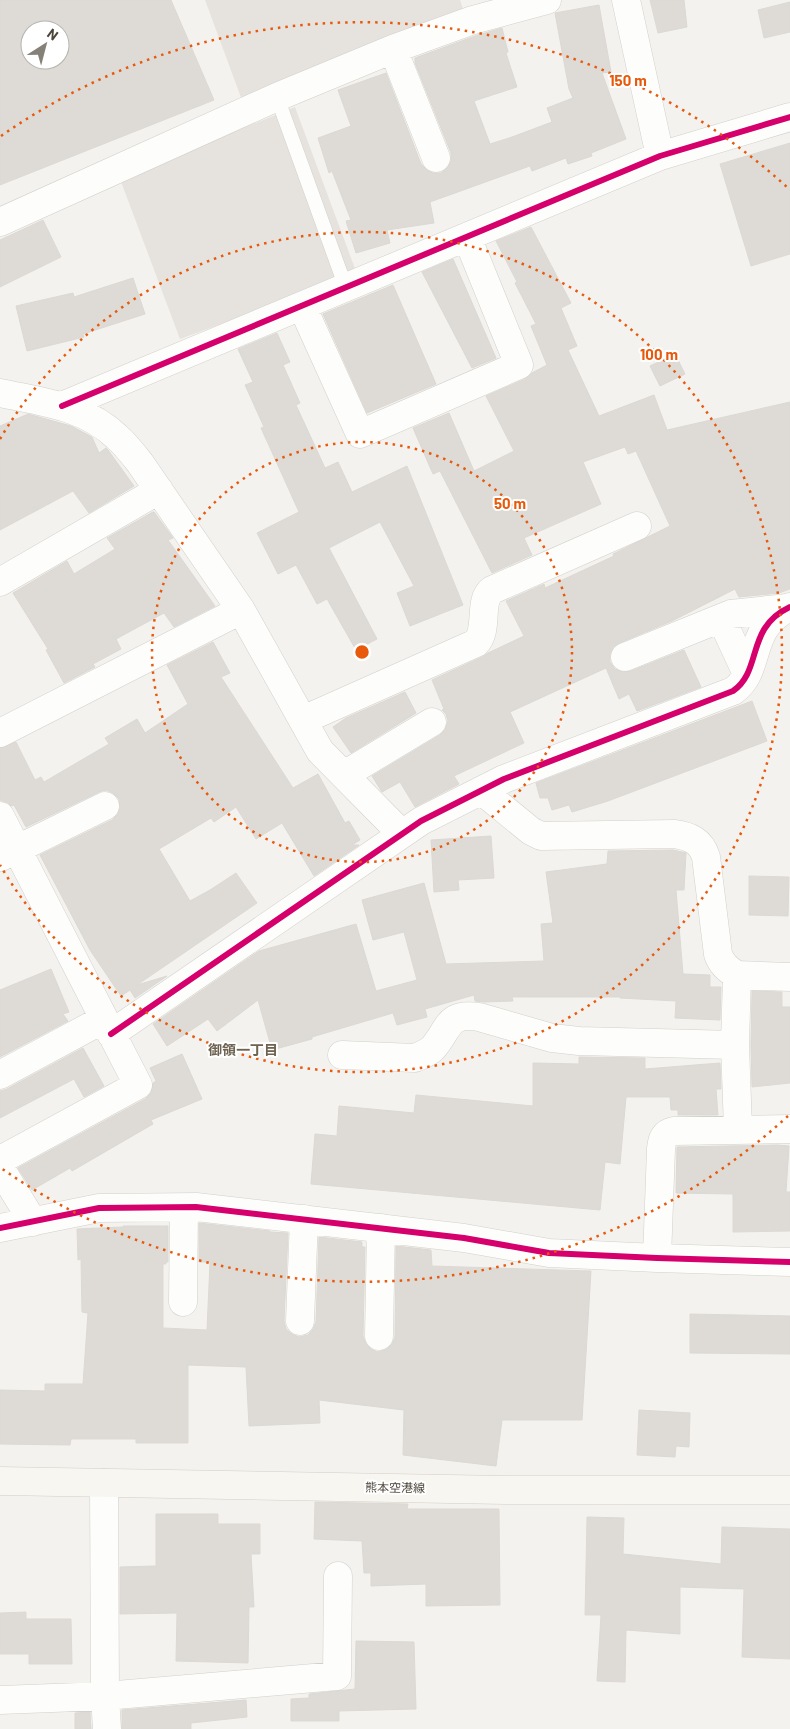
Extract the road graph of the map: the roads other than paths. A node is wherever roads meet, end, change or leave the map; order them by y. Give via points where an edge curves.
1 (547, 0) edge
2 (626, 0) edge
3 (393, 49) junction
4 (277, 97) junction
5 (790, 117) edge
6 (660, 156) junction
7 (436, 158) dead end
8 (0, 222) edge
9 (467, 237) junction
10 (346, 288) junction
11 (302, 306) junction
12 (0, 393) edge
13 (62, 406) junction
14 (158, 490) junction
15 (637, 526) dead end
16 (0, 582) edge
17 (788, 608) edge
18 (240, 610) junction
19 (721, 618) junction
20 (624, 657) dead end
21 (747, 674) junction
22 (302, 720) junction
23 (432, 722) dead end
24 (0, 733) edge
25 (344, 775) junction
26 (482, 790) junction
27 (105, 806) dead end
28 (0, 816) edge
29 (402, 834) junction
30 (8, 853) edge
31 (737, 975) junction
32 (790, 977) edge
33 (108, 1027) junction
34 (735, 1045) junction
35 (342, 1055) dead end
36 (0, 1075) edge
37 (790, 1128) edge
38 (738, 1129) junction
39 (184, 1208) junction
40 (304, 1219) junction
41 (33, 1222) junction
42 (0, 1228) edge
43 (381, 1228) junction
44 (657, 1258) junction
45 (790, 1262) edge
46 (183, 1302) dead end
47 (300, 1321) dead end
48 (378, 1336) dead end
49 (0, 1481) edge
50 (104, 1483) junction
51 (790, 1490) edge
52 (338, 1576) dead end
53 (105, 1696) junction
54 (0, 1700) edge
55 (108, 1729) edge

1 - 3 street via 473,20
2 - 6 street
3 - 4 street
3 - 7 street
4 - 8 street
4 - 10 lane
5 - 6 street
6 - 9 street
9 - 10 street
9 - 11 street via 520,366 360,434
10 - 11 street
11 - 13 street
12 - 13 street
13 - 14 street via 91,418 118,437
14 - 16 street
14 - 18 street
15 - 22 street via 492,590 487,596 482,632 476,643
17 - 19 street
17 - 21 street via 767,623
18 - 22 street
18 - 24 street
19 - 20 street
19 - 21 street
21 - 26 street via 733,691 536,766
22 - 25 street via 320,751
23 - 25 street
25 - 29 street
26 - 29 street
26 - 31 street via 542,836 674,834 693,839 704,851 707,863 719,958
27 - 30 street
28 - 30 street
29 - 33 street
30 - 33 street
31 - 32 street
31 - 34 street
33 - 36 street
33 - 41 street via 138,1086 4,1158 2,1162 2,1171
34 - 35 street via 579,1041 552,1038 470,1016 450,1022 432,1048 416,1058
34 - 38 street
37 - 38 street
38 - 44 street via 674,1131 664,1136
39 - 40 street
39 - 41 street via 99,1208
39 - 46 street
40 - 43 street
40 - 47 street
41 - 42 street
43 - 44 street via 549,1253
43 - 48 street
44 - 45 street
49 - 50 main road, 熊本空港線
50 - 51 main road, 熊本空港線 via 505,1490
50 - 53 street
52 - 53 street via 337,1676
53 - 54 street
53 - 55 street

